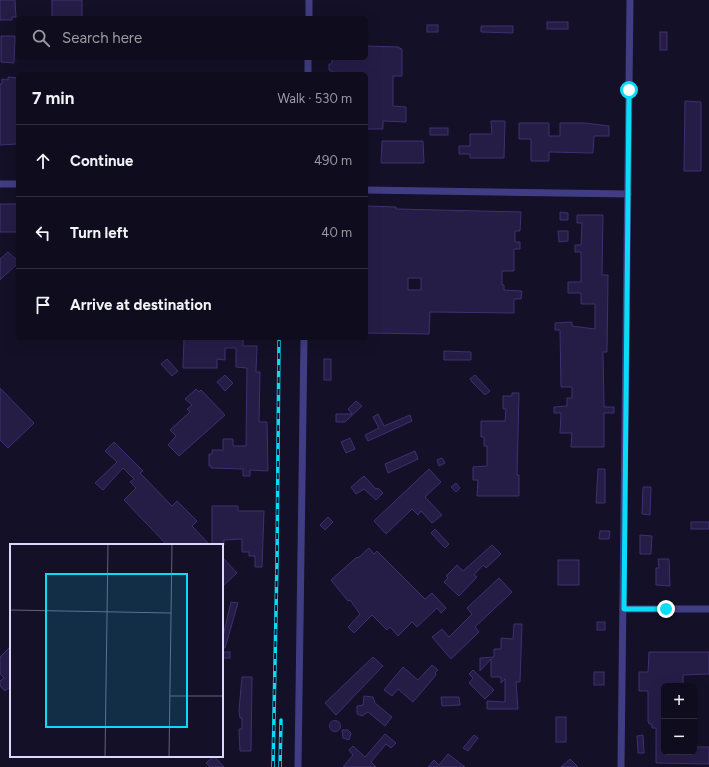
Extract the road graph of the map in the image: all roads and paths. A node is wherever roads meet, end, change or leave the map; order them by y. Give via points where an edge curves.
1 (309, 0) edge
2 (630, 0) edge
3 (309, 16) edge
4 (308, 60) edge
5 (308, 72) edge
6 (0, 184) edge
7 (16, 184) edge
8 (368, 190) edge
9 (628, 194) junction
10 (304, 340) edge
11 (624, 609) junction
12 (709, 609) edge
13 (298, 767) edge
14 (621, 767) edge

1 - 3 lane
2 - 9 lane
4 - 5 lane
6 - 7 lane
8 - 9 lane
9 - 11 lane
10 - 13 lane
11 - 12 lane
11 - 14 lane

